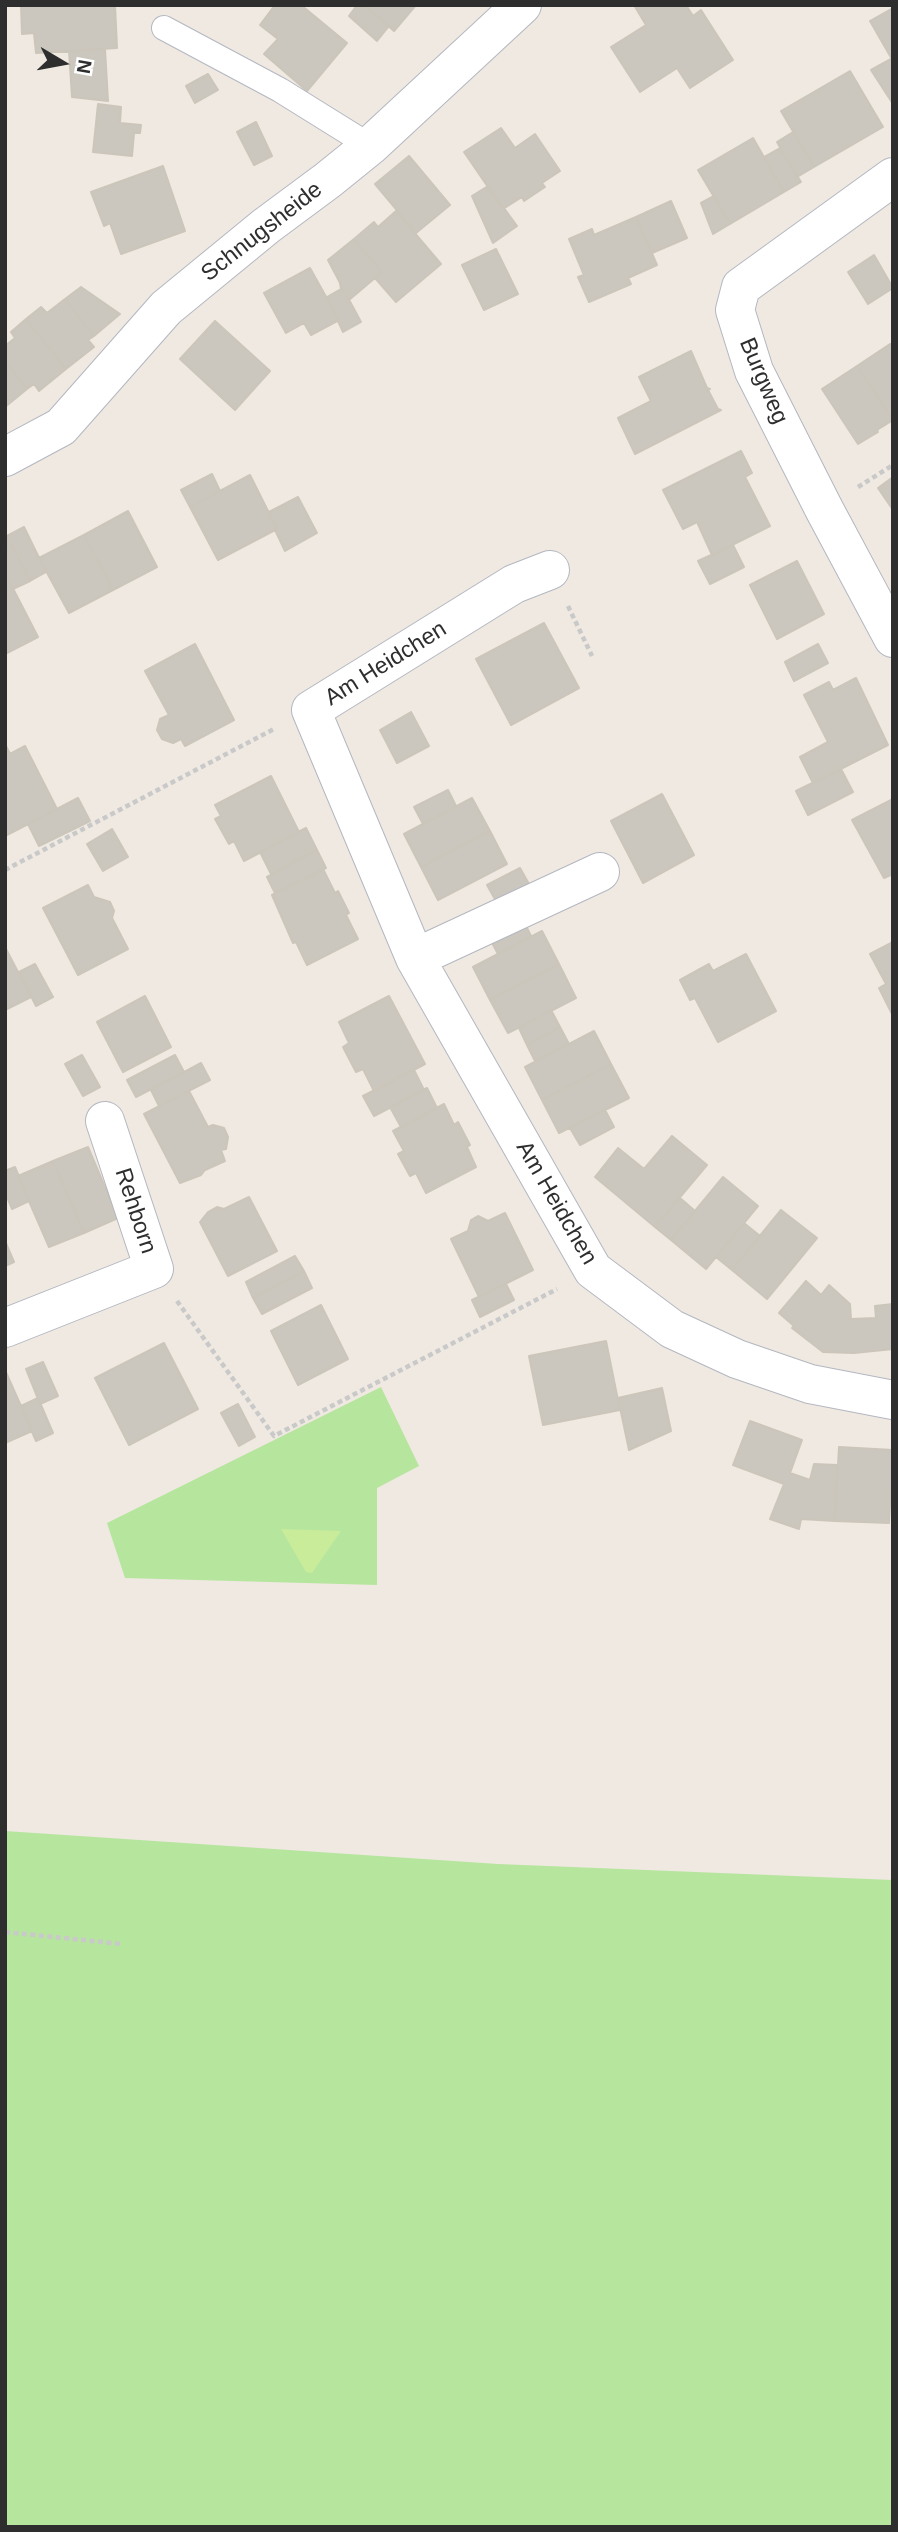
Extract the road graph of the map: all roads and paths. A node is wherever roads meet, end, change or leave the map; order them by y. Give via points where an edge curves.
1 (517, 7) edge
2 (164, 28) dead end
3 (370, 146) junction
4 (893, 177) edge
5 (5, 457) edge
6 (550, 570) joint
7 (893, 638) edge
8 (592, 656) dead end
9 (311, 710) junction
10 (5, 870) edge
11 (600, 872) dead end
12 (415, 958) junction
13 (105, 1121) dead end
14 (154, 1269) junction
15 (593, 1270) junction
16 (5, 1328) edge
17 (893, 1400) edge
18 (5, 1932) edge
19 (122, 1944) dead end

1 - 3 street, Schnugsheide
2 - 3 lane via 280,90
3 - 5 street, Schnugsheide via 166,308 61,427
4 - 7 street, Burgweg via 741,287 735,310 754,371
6 - 8 path
6 - 9 street, Am Heidchen via 514,584
9 - 10 path
9 - 12 street, Am Heidchen
11 - 12 street
12 - 15 street, Am Heidchen
13 - 14 street, Rehborn
14 - 15 path via 274,1436
14 - 16 street, Rehborn
15 - 17 street, Am Heidchen via 672,1329 737,1359 810,1384
18 - 19 path

